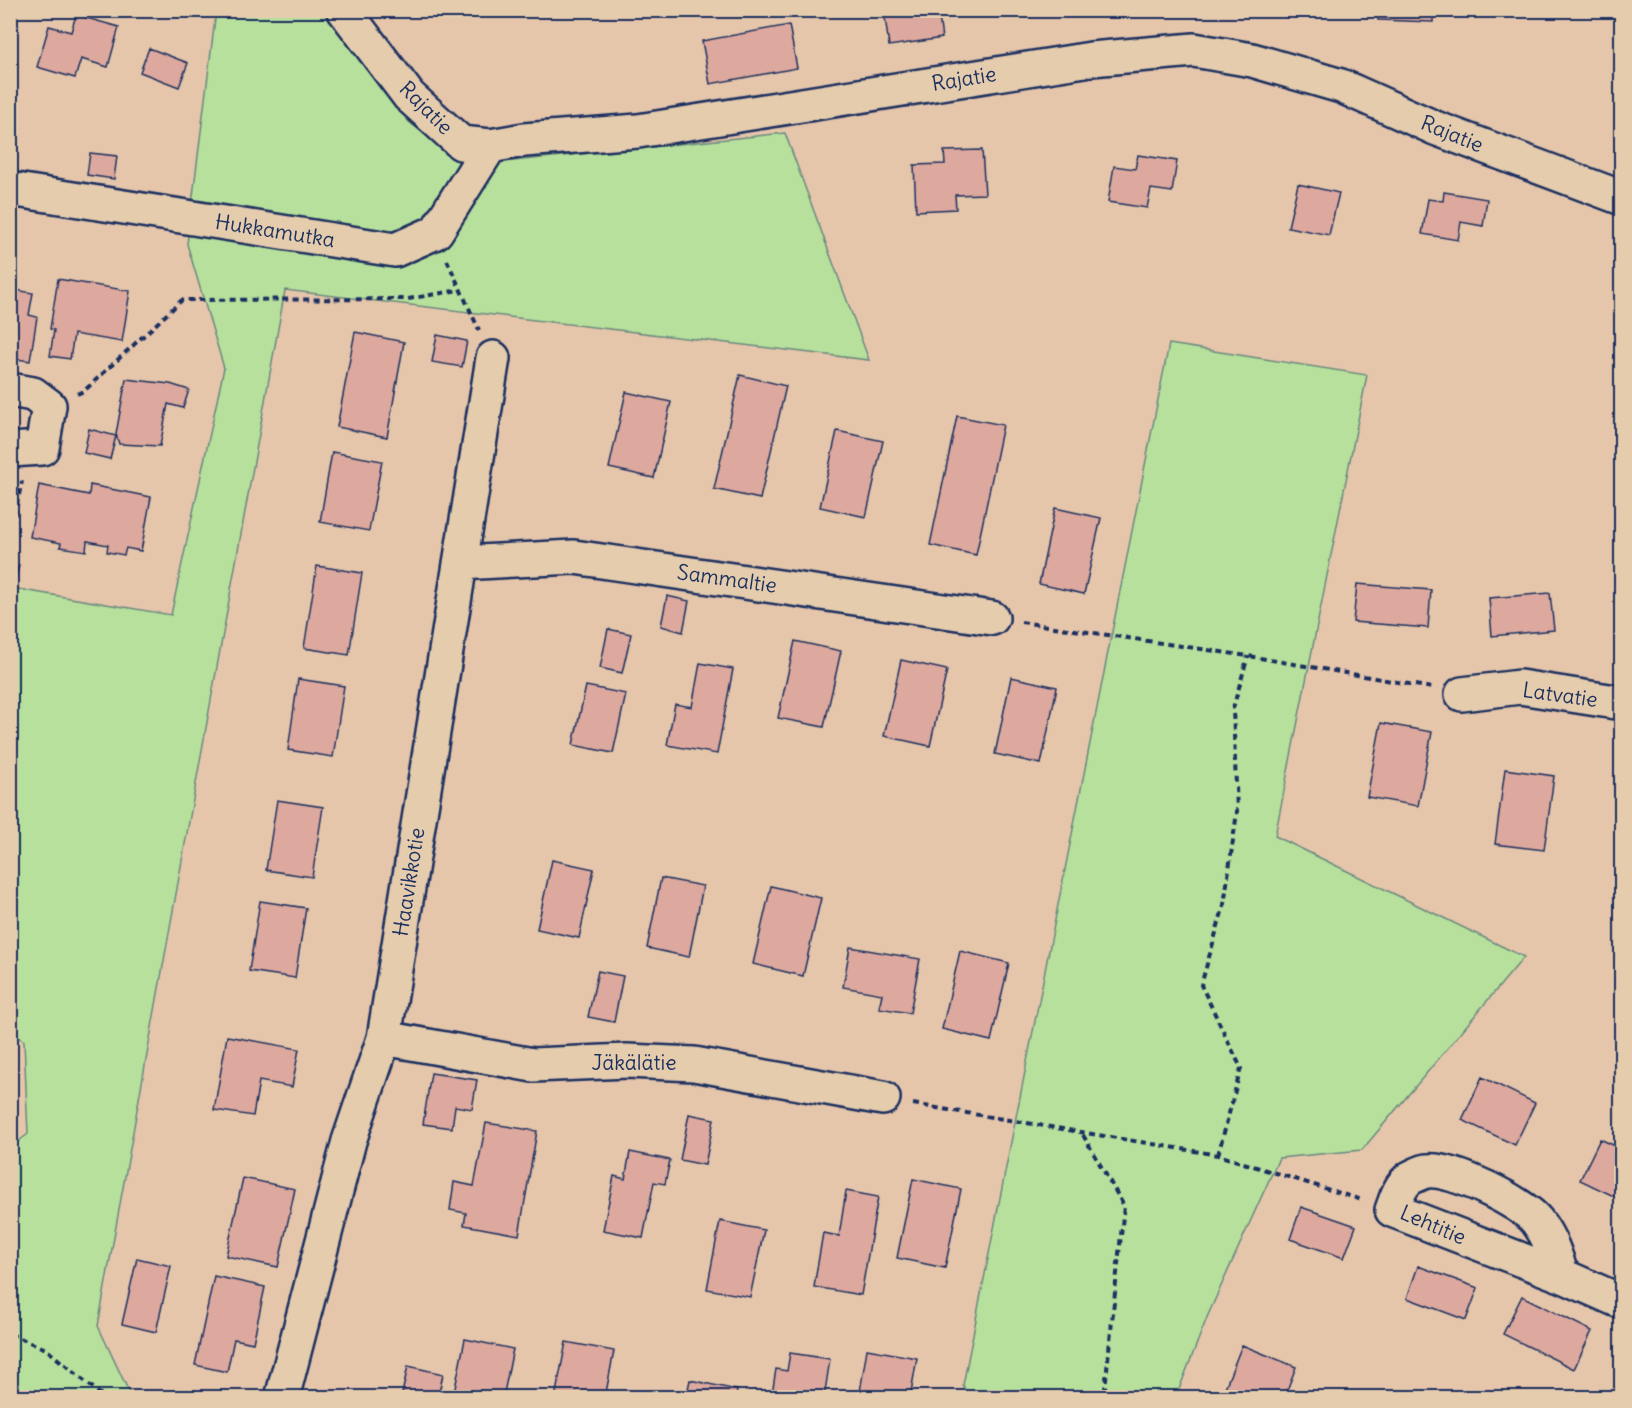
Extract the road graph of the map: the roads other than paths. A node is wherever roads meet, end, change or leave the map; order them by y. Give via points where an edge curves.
1 (344, 10) edge
2 (490, 146) junction
3 (10, 189) edge
4 (1622, 198) edge
5 (493, 357) road end
6 (10, 390) edge
7 (26, 449) edge
8 (460, 563) junction
9 (992, 618) road end
10 (1462, 694) road end
11 (1622, 703) edge
12 (384, 1038) junction
13 (883, 1098) road end
14 (1561, 1275) junction
15 (1622, 1302) edge
16 (282, 1398) edge

1 - 2 street, Rajatie via 409,96 461,143
2 - 3 street, Hukkamutka via 436,232 395,250
2 - 4 street, Rajatie via 689,124 1091,59 1194,51 1252,60 1341,86 1435,128
5 - 8 street, Haavikkotie
6 - 7 street via 33,394 49,406
8 - 9 street, Sammaltie via 574,556
8 - 12 street, Haavikkotie
10 - 11 street, Latvatie via 1520,687
12 - 13 street, Jäkälätie via 533,1065 627,1061 694,1064
12 - 16 street, Haavikkotie via 349,1141
14 - 14 street, Lehtitie via 1392,1210 1408,1179 1428,1171 1448,1173 1523,1206 1538,1221 1554,1248
14 - 15 street, Lehtitie

